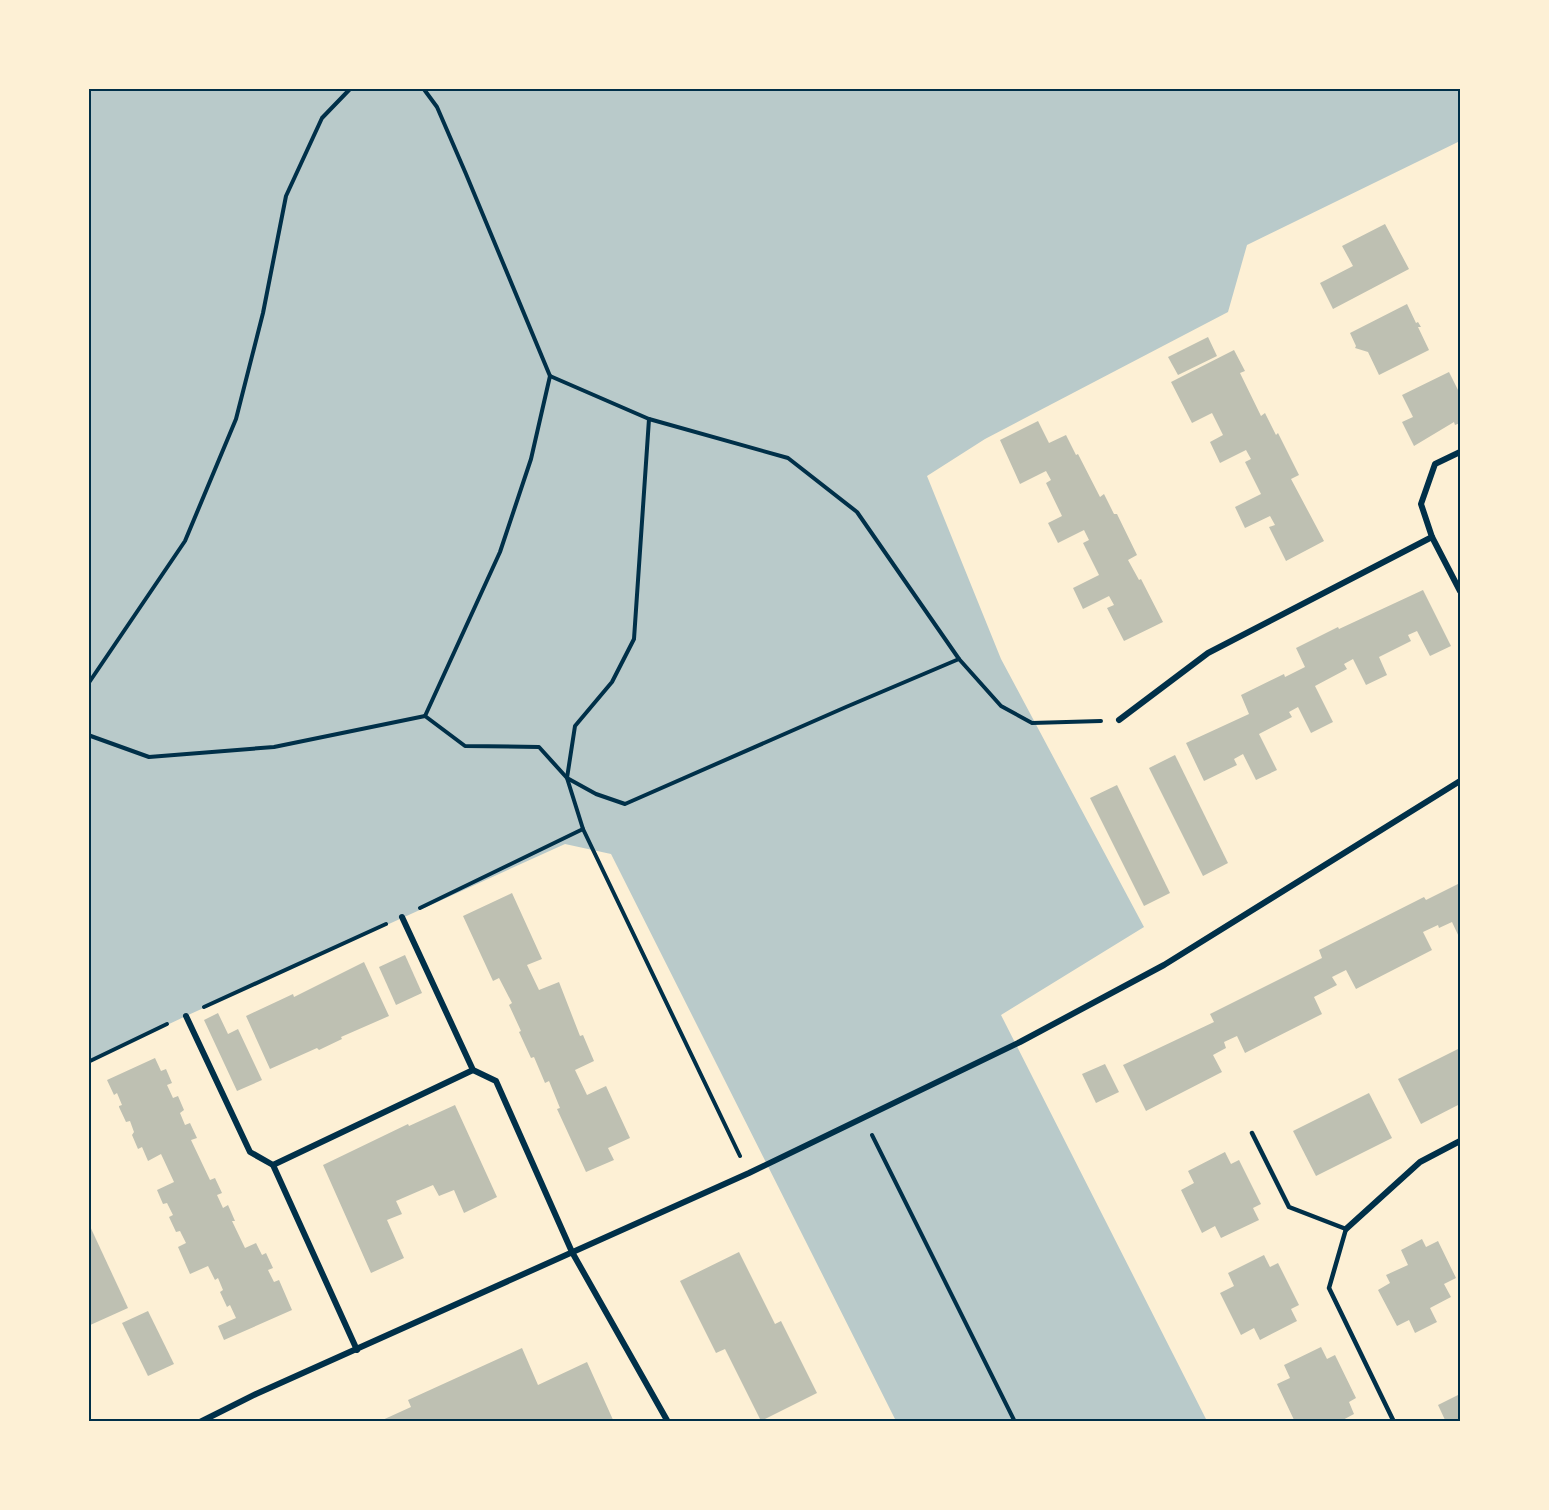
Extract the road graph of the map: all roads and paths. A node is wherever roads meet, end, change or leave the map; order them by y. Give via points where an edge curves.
1 (351, 88) edge
2 (423, 88) edge
3 (550, 376) junction
4 (649, 419) junction
5 (1461, 452) edge
6 (1432, 537) junction
7 (1461, 591) edge
8 (959, 659) junction
9 (88, 684) edge
10 (425, 716) junction
11 (1119, 720) joint
12 (88, 735) edge
13 (567, 778) junction
14 (1461, 781) edge
15 (584, 828) junction
16 (402, 917) junction
17 (186, 1016) junction
18 (88, 1062) edge
19 (473, 1070) junction
20 (863, 1117) junction
21 (1252, 1133) dead end
22 (1461, 1141) edge
23 (273, 1165) junction
24 (749, 1173) junction
25 (1346, 1228) junction
26 (572, 1252) junction
27 (357, 1350) junction
28 (200, 1422) edge
29 (668, 1422) edge
30 (1015, 1422) edge
31 (1394, 1422) edge

1 - 9 path via 322,118 286,196 263,313 236,419 185,541
2 - 3 path via 437,107
3 - 4 path
3 - 10 path via 531,459 500,552
4 - 8 path via 788,458 857,512
4 - 13 path via 634,639 612,682 575,726
5 - 6 street via 1436,464 1421,504
6 - 7 street
6 - 11 street via 1209,653
8 - 11 path via 1001,706 1032,723
8 - 13 path via 625,804
10 - 12 path via 274,747 149,757
10 - 13 path via 465,747 539,747
13 - 15 path
14 - 20 street via 1164,965 1020,1042
15 - 16 path
15 - 24 path
16 - 17 path
16 - 19 street
17 - 18 path
17 - 23 street via 250,1152
19 - 23 street
19 - 26 street via 496,1081
20 - 24 street
20 - 30 path
21 - 25 lane via 1289,1207
22 - 25 street via 1420,1162
23 - 27 street
24 - 26 street
25 - 31 lane via 1329,1288
26 - 27 street
26 - 29 street
27 - 28 street

